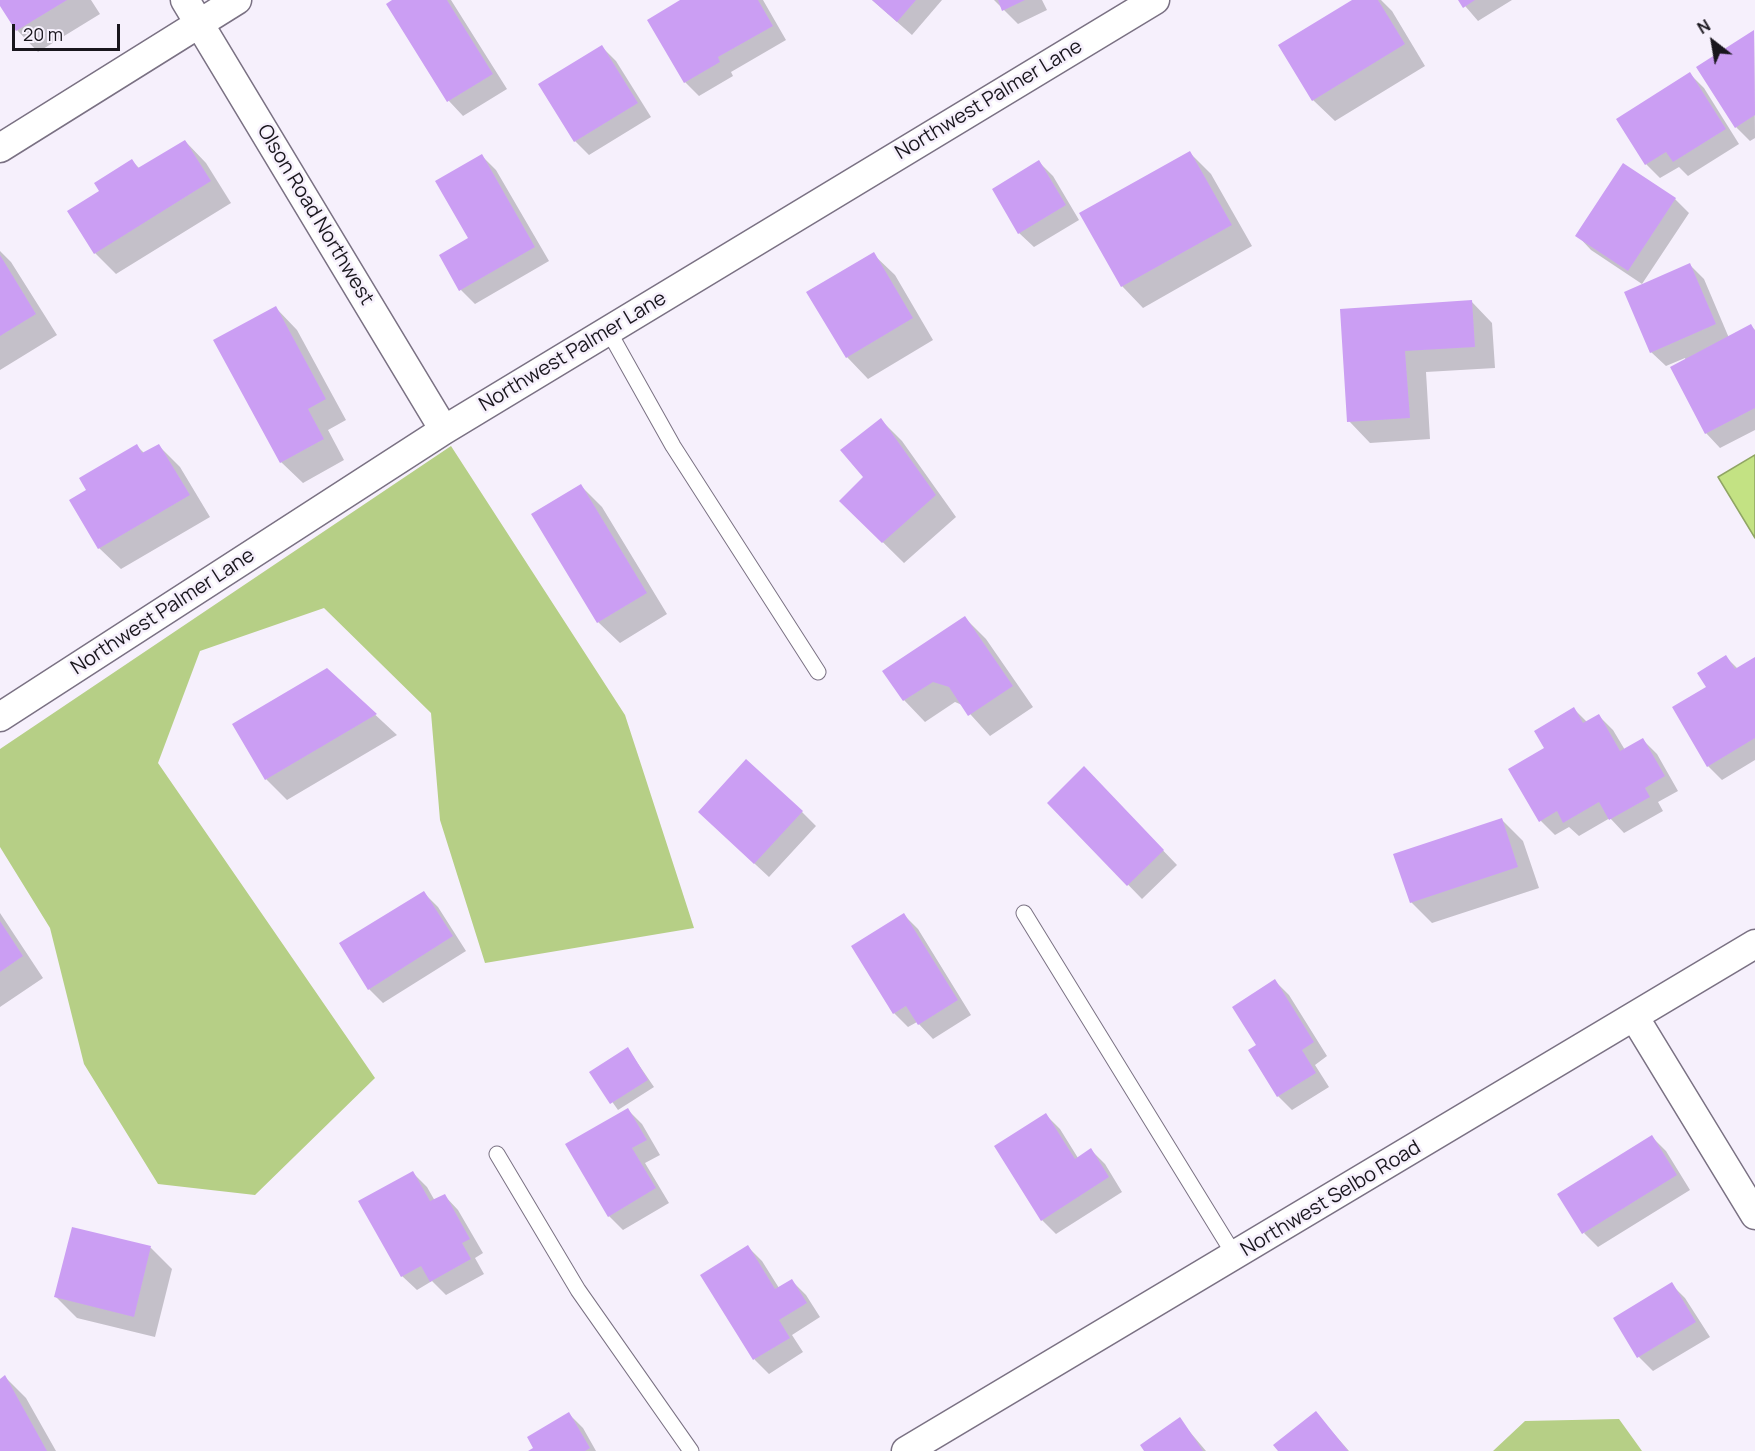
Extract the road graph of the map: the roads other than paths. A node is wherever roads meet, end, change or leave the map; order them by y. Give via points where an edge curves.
1 (185, 0) edge
2 (237, 0) edge
3 (1155, 0) edge
4 (200, 24) junction
5 (0, 148) edge
6 (608, 330) junction
7 (444, 430) junction
8 (818, 672) dead end
9 (0, 717) edge
10 (1024, 913) dead end
11 (1755, 944) edge
12 (1635, 1018) junction
13 (497, 1154) dead end
14 (1755, 1215) edge
15 (1235, 1256) junction
16 (691, 1451) edge
17 (906, 1451) edge

1 - 4 street, Olson Road Northwest
2 - 4 street
3 - 6 street, Northwest Palmer Lane
4 - 5 street
4 - 7 street, Olson Road Northwest
6 - 7 street, Northwest Palmer Lane
6 - 8 lane via 674,446
7 - 9 street, Northwest Palmer Lane
10 - 15 lane
11 - 12 street, Northwest Selbo Road
12 - 14 street
12 - 15 street, Northwest Selbo Road
13 - 16 lane via 578,1290
15 - 17 street, Northwest Selbo Road

